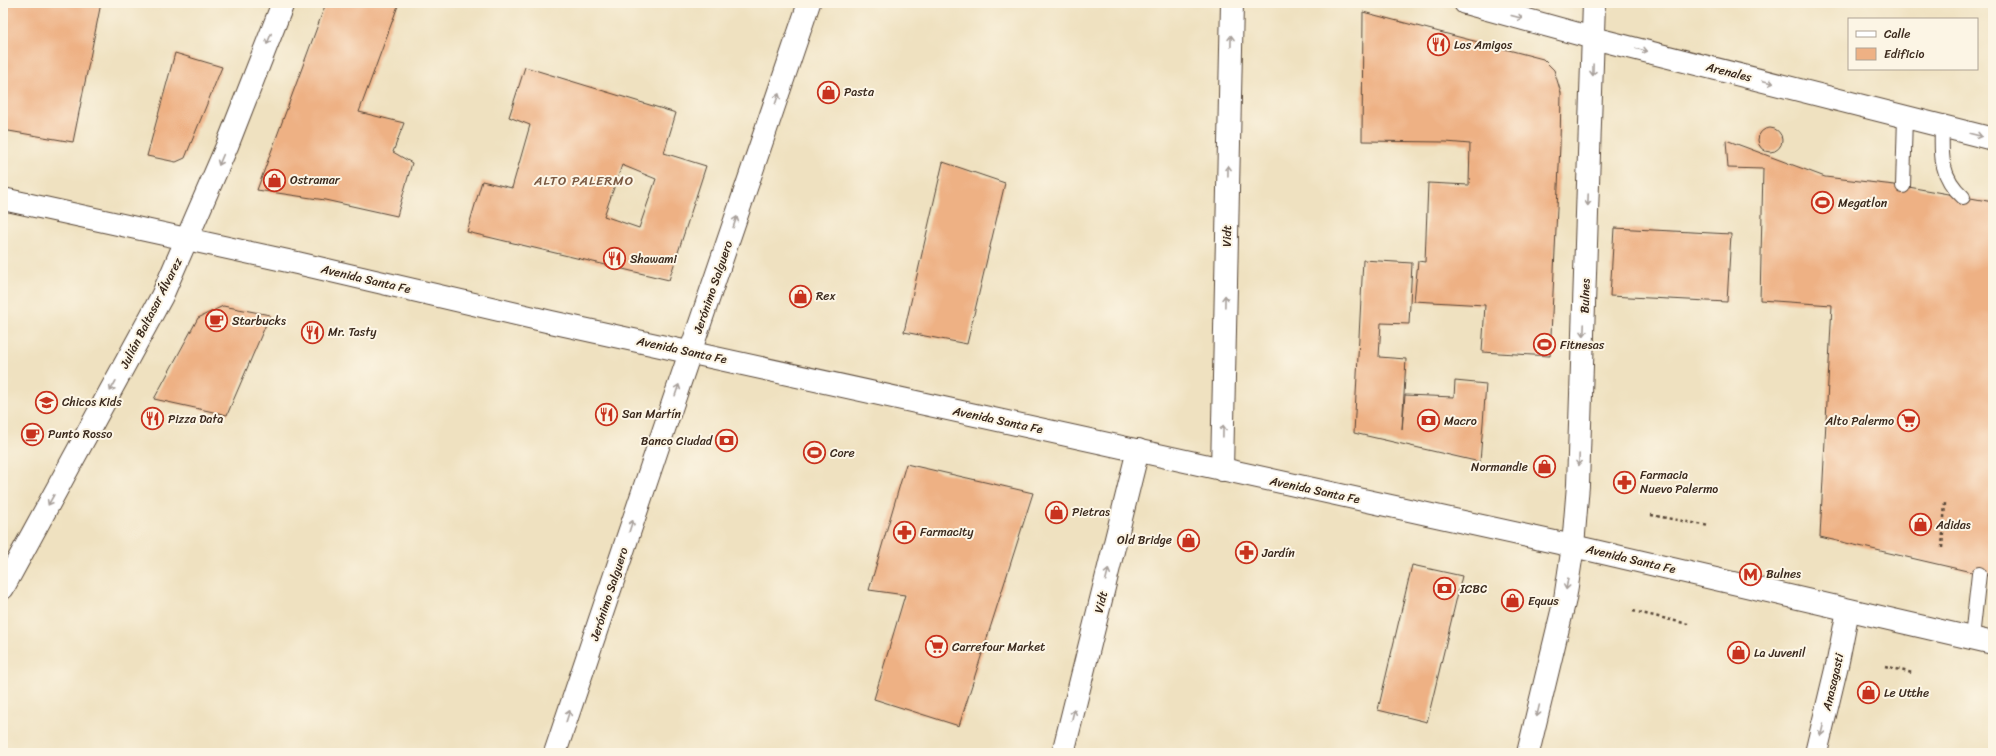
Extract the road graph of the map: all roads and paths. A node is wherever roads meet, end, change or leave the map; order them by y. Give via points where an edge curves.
1 (283, 3) edge
2 (810, 3) edge
3 (1232, 3) edge
4 (1465, 3) edge
5 (1594, 3) edge
6 (1593, 38) junction
7 (1906, 117) junction
8 (1942, 127) junction
9 (1993, 139) edge
10 (1903, 186) dead end
11 (1963, 197) dead end
12 (3, 199) edge
13 (188, 239) junction
14 (690, 352) junction
15 (1138, 450) junction
16 (1222, 470) junction
17 (1945, 503) dead end
18 (1651, 515) dead end
19 (1709, 526) dead end
20 (1573, 546) junction
21 (1942, 548) dead end
22 (1979, 574) dead end
23 (3, 588) edge
24 (1848, 610) junction
25 (1633, 611) dead end
26 (1688, 624) dead end
27 (1972, 638) junction
28 (1993, 643) edge
29 (1885, 666) dead end
30 (1912, 673) dead end
31 (555, 753) edge
32 (1063, 753) edge
33 (1528, 753) edge
34 (1816, 753) edge

1 -> 13 street, Julián Baltasar Álvarez
14 -> 2 street, Jerónimo Salguero
16 -> 3 street, Vidt
4 -> 6 street, Arenales
5 - 6 street, Bulnes
6 -> 7 street, Arenales
6 -> 20 street, Bulnes via 1578,485
7 - 8 street, Arenales
7 - 10 lane
8 -> 9 street, Arenales
8 - 11 lane via 1943,169 1953,189
12 - 13 street, Avenida Santa Fe
13 - 14 street, Avenida Santa Fe
13 -> 23 street, Julián Baltasar Álvarez via 162,296
14 - 15 street, Avenida Santa Fe
31 -> 14 street, Jerónimo Salguero
15 - 16 street, Avenida Santa Fe
32 -> 15 street, Vidt
16 - 20 street, Avenida Santa Fe
17 - 21 path
18 - 19 path
20 - 24 street, Avenida Santa Fe
20 -> 33 street, Bulnes via 1564,599
22 - 27 lane
24 - 27 street, Avenida Santa Fe
24 -> 34 street, Anasagasti
25 - 26 path
27 - 28 street, Avenida Santa Fe
29 - 30 path

